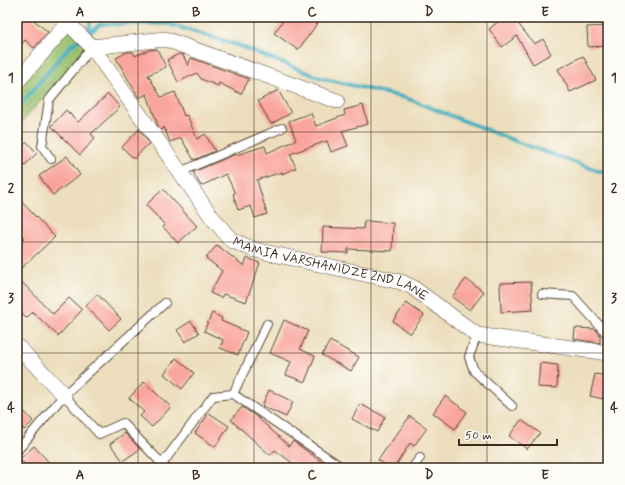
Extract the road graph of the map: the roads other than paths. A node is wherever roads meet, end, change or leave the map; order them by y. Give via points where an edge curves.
1 (68, 19) edge
2 (91, 46) junction
3 (17, 82) edge
4 (337, 101) dead end
5 (282, 128) dead end
6 (51, 159) dead end
7 (180, 172) junction
8 (542, 294) dead end
9 (165, 303) dead end
10 (267, 324) dead end
11 (608, 334) edge
12 (477, 335) junction
13 (17, 346) edge
14 (608, 353) edge
15 (233, 394) junction
16 (64, 395) junction
17 (512, 406) dead end
18 (17, 451) edge
19 (420, 458) dead end
20 (164, 466) edge
21 (343, 468) edge
22 (412, 468) edge

1 - 2 street, MAMIA VARSHANIDZE 2ND LANE
1 - 3 street
2 - 4 street via 165,39
2 - 6 lane via 49,100 42,146
2 - 7 street, MAMIA VARSHANIDZE 2ND LANE
5 - 7 lane
7 - 12 street, MAMIA VARSHANIDZE 2ND LANE via 231,240 256,250 412,286
8 - 11 lane via 573,296
9 - 16 lane
10 - 15 lane
12 - 14 street, MAMIA VARSHANIDZE 2ND LANE
12 - 17 lane via 469,356 474,371
13 - 16 street
15 - 20 lane via 213,396
15 - 21 lane
16 - 18 lane
16 - 20 lane via 99,434 123,423
19 - 22 lane

